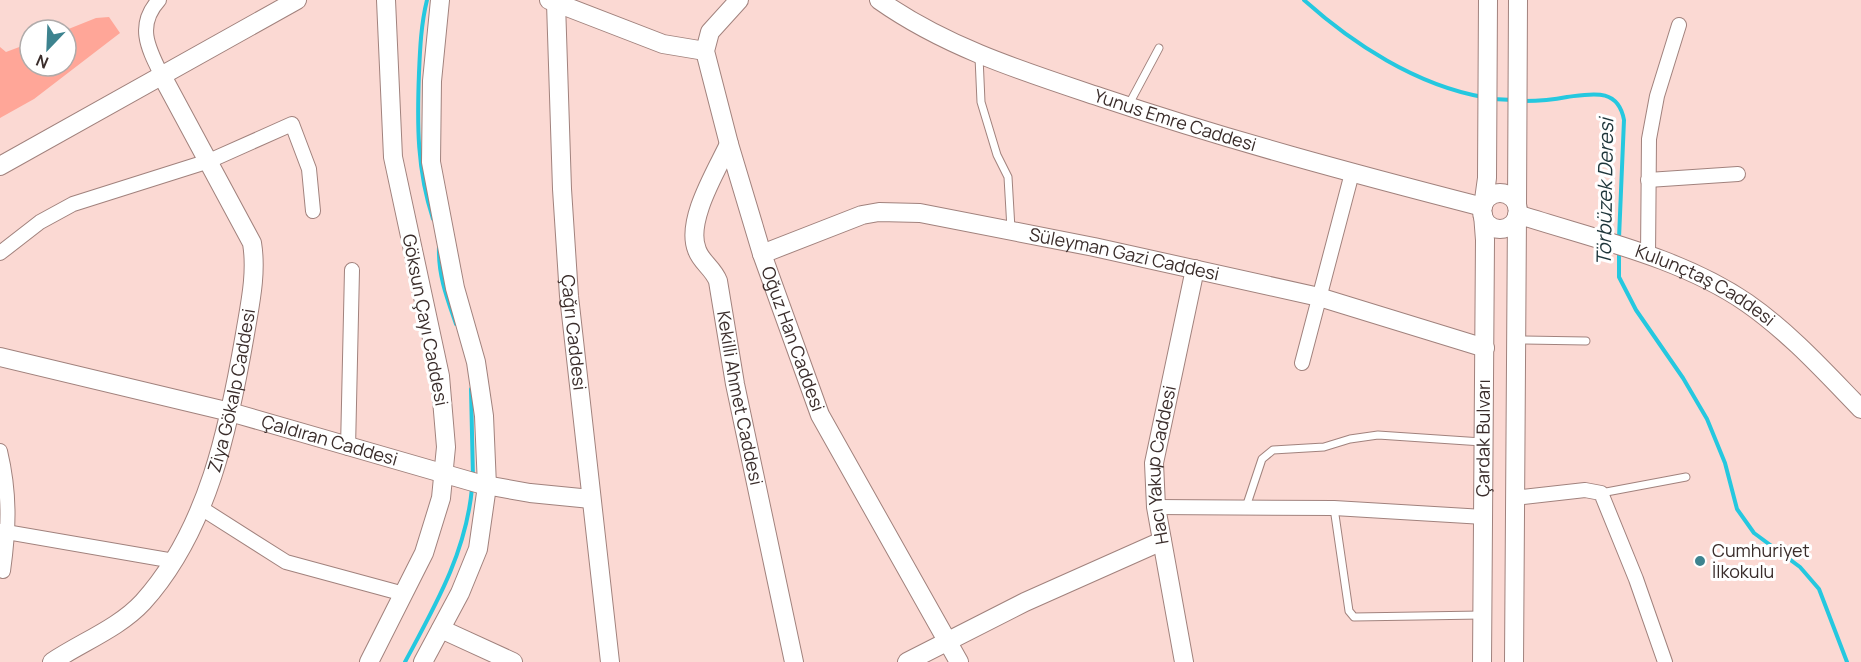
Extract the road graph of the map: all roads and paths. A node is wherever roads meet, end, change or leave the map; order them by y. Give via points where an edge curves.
1 (159, 0) edge
2 (297, 0) edge
3 (386, 0) edge
4 (440, 0) edge
5 (738, 0) edge
6 (879, 0) edge
7 (1488, 0) edge
8 (1518, 0) edge
9 (553, 1) edge
10 (1678, 25) dead end
11 (1159, 48) dead end
12 (705, 51) junction
13 (978, 54) junction
14 (161, 74) junction
15 (1128, 106) junction
16 (729, 144) junction
17 (209, 161) junction
18 (0, 166) edge
19 (1352, 173) junction
20 (1738, 174) dead end
21 (1648, 180) junction
22 (1483, 210) junction
23 (314, 211) dead end
24 (1517, 211) junction
25 (1012, 232) junction
26 (0, 253) edge
27 (762, 254) junction
28 (1648, 256) junction
29 (1195, 269) junction
30 (352, 270) dead end
31 (1319, 297) junction
32 (1515, 340) junction
33 (1586, 341) dead end
34 (1485, 348) junction
35 (0, 357) edge
36 (1302, 363) dead end
37 (1861, 409) edge
38 (230, 412) junction
39 (1485, 442) junction
40 (348, 448) junction
41 (0, 451) edge
42 (451, 477) junction
43 (1686, 477) dead end
44 (483, 485) junction
45 (1601, 493) junction
46 (591, 498) junction
47 (1514, 498) junction
48 (1156, 507) junction
49 (1246, 507) junction
50 (201, 508) junction
51 (1334, 508) junction
52 (1484, 517) junction
53 (4, 532) edge
54 (1162, 541) junction
55 (174, 561) junction
56 (3, 571) dead end
57 (404, 594) junction
58 (1482, 615) junction
59 (441, 629) junction
60 (947, 640) junction
61 (52, 662) edge
62 (369, 662) edge
63 (423, 662) edge
64 (513, 662) edge
65 (610, 662) edge
66 (794, 662) edge
67 (907, 662) edge
68 (959, 662) edge
69 (1184, 662) edge
70 (1482, 662) edge
71 (1514, 662) edge
72 (1665, 662) edge

1 - 14 street via 148,15 145,36
2 - 14 street
3 - 42 street, Göksun Çayı Caddesi via 393,158 440,376
4 - 44 street, Göksun Çayı Caddesi via 434,39 431,162 455,288 476,362 484,416
5 - 12 street via 710,32
6 - 13 street, Yunus Emre Caddesi via 924,29
7 - 22 street, Çardak Bulvarı via 1487,178
8 - 24 street, Çardak Bulvarı
9 - 12 street via 663,44
9 - 46 street, Çağrı Caddesi via 569,296
10 - 21 street via 1652,120
11 - 15 lane
12 - 16 street, Oğuz Han Caddesi
13 - 15 street, Yunus Emre Caddesi
13 - 25 lane via 981,102 1008,177
14 - 17 street, Ziya Gökalp Caddesi
14 - 18 street
15 - 19 street, Yunus Emre Caddesi
16 - 27 street, Oğuz Han Caddesi
16 - 66 street, Kekilli Ahmet Caddesi via 699,210 695,244 718,281 735,384
17 - 23 street via 292,124 309,169
17 - 26 street via 73,204 40,222
17 - 38 street, Ziya Gökalp Caddesi via 245,227 254,257
19 - 22 street, Yunus Emre Caddesi
19 - 31 street
20 - 21 street
21 - 28 street
22 - 24 street via 1490,225 1500,228 1510,225
22 - 24 street via 1490,196 1500,193 1510,196
22 - 34 street, Çardak Bulvarı
24 - 28 street, Kulunçtaş Caddesi
24 - 32 street, Çardak Bulvarı
25 - 27 street, Süleyman Gazi Caddesi via 921,213 879,212
25 - 29 street, Süleyman Gazi Caddesi
27 - 60 street, Oğuz Han Caddesi via 820,415
28 - 37 street, Kulunçtaş Caddesi via 1710,282 1754,308 1799,346
29 - 31 street, Süleyman Gazi Caddesi
29 - 48 street, Hacı Yakup Caddesi via 1156,454
30 - 40 street
31 - 34 street, Süleyman Gazi Caddesi
31 - 36 street
32 - 33 lane
32 - 47 street, Çardak Bulvarı
34 - 39 street, Çardak Bulvarı
35 - 38 street, Çaldıran Caddesi
38 - 40 street, Çaldıran Caddesi
38 - 50 street, Ziya Gökalp Caddesi
39 - 49 lane via 1378,435 1324,447 1273,450 1262,459
39 - 52 street, Çardak Bulvarı
40 - 42 street, Çaldıran Caddesi
41 - 53 street via 9,497
42 - 44 street, Çaldıran Caddesi
42 - 57 street, Göksun Çayı Caddesi
43 - 45 lane
44 - 46 street, Çaldıran Caddesi
44 - 59 street, Göksun Çayı Caddesi via 478,549
45 - 47 street via 1585,490
45 - 72 street
46 - 65 street, Çağrı Caddesi
47 - 71 street, Çardak Bulvarı
48 - 49 street
48 - 54 street, Hacı Yakup Caddesi
49 - 51 street
50 - 55 street, Ziya Gökalp Caddesi
50 - 57 street via 286,562
51 - 52 street
51 - 58 lane via 1340,564 1349,611 1354,617
52 - 58 street, Çardak Bulvarı
53 - 55 street
53 - 56 street
54 - 60 street
54 - 69 street, Hacı Yakup Caddesi
55 - 61 street, Ziya Gökalp Caddesi via 134,612
57 - 62 street, Göksun Çayı Caddesi
58 - 70 street, Çardak Bulvarı
59 - 63 street, Göksun Çayı Caddesi
59 - 64 street
60 - 67 street
60 - 68 street, Oğuz Han Caddesi

